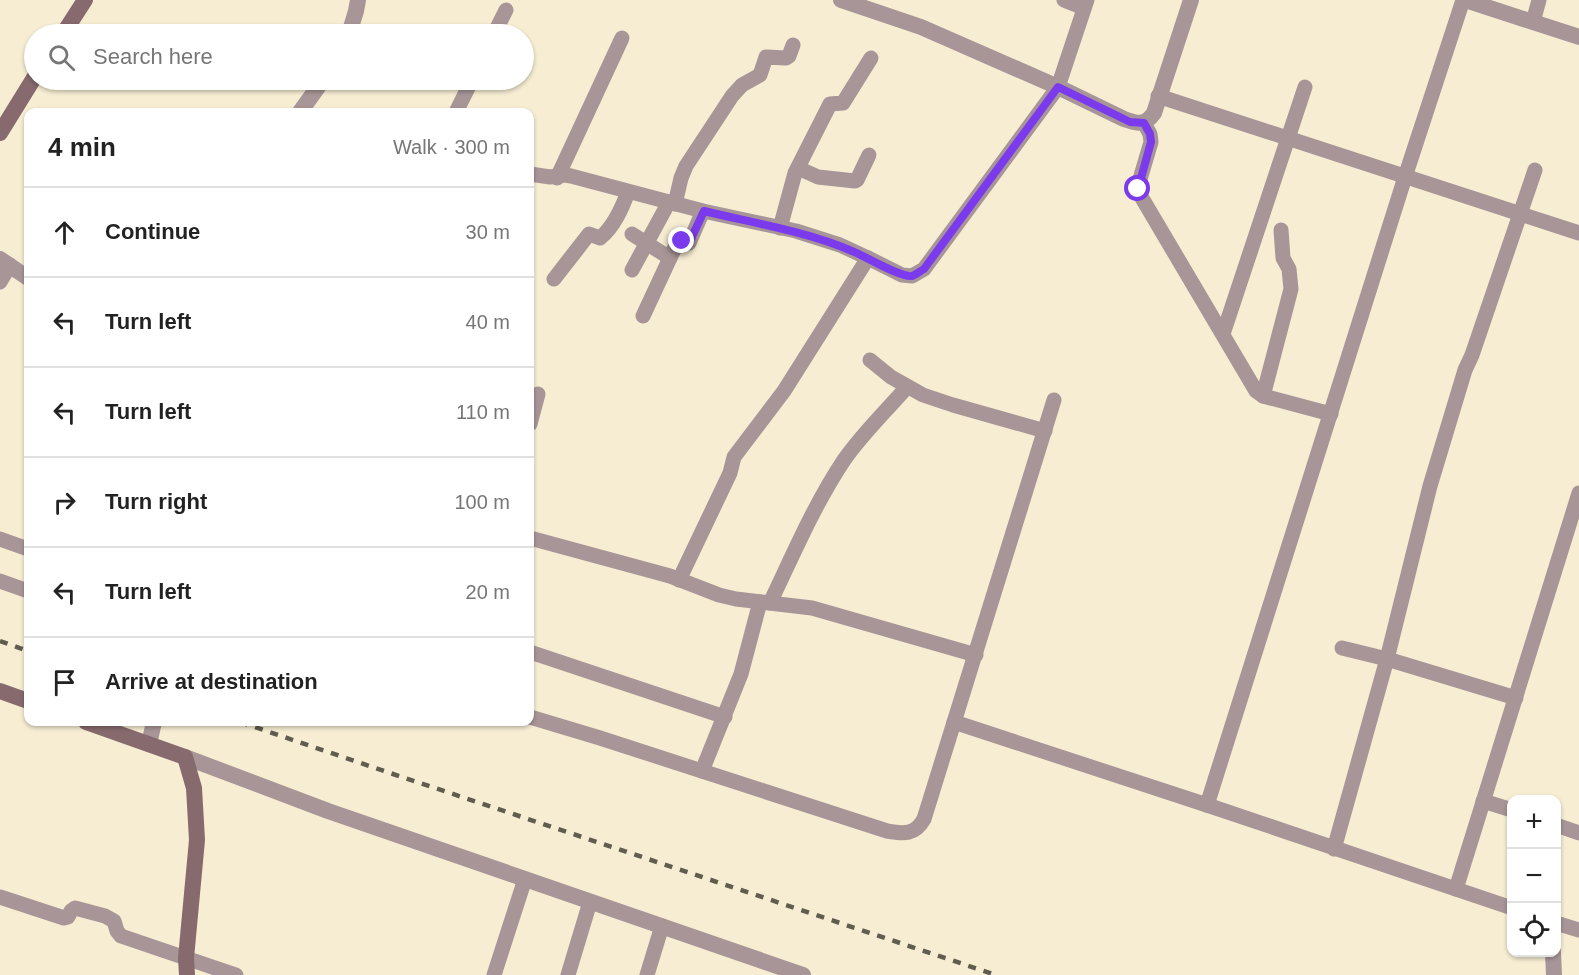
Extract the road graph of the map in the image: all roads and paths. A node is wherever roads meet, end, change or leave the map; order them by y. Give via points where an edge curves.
1 (84, 0) edge
2 (358, 0) edge
3 (841, 0) edge
4 (1064, 0) edge
5 (1191, 0) edge
6 (1464, 0) edge
7 (1539, 0) edge
8 (1086, 4) edge
9 (506, 10) dead end
10 (1533, 22) junction
11 (69, 24) edge
12 (352, 24) edge
13 (499, 24) edge
14 (1579, 37) edge
15 (622, 38) dead end
16 (793, 45) dead end
17 (871, 58) dead end
18 (1058, 87) junction
19 (1305, 87) dead end
20 (26, 90) edge
21 (316, 90) edge
22 (467, 90) edge
23 (1158, 96) junction
24 (303, 108) edge
25 (458, 108) edge
26 (1144, 123) junction
27 (2, 127) edge
28 (1287, 138) junction
29 (869, 154) dead end
30 (798, 168) junction
31 (1535, 170) dead end
32 (534, 175) edge
33 (1405, 177) junction
34 (556, 178) junction
35 (628, 192) junction
36 (672, 203) junction
37 (704, 211) junction
38 (1520, 214) junction
39 (780, 228) junction
40 (1281, 230) dead end
41 (1579, 233) edge
42 (632, 234) dead end
43 (646, 243) junction
44 (670, 258) junction
45 (868, 258) junction
46 (5, 262) edge
47 (632, 270) dead end
48 (24, 275) edge
49 (554, 279) dead end
50 (0, 282) edge
51 (643, 316) dead end
52 (1223, 334) junction
53 (870, 360) dead end
54 (907, 387) junction
55 (538, 394) dead end
56 (1263, 396) junction
57 (1054, 400) dead end
58 (534, 409) edge
59 (1331, 414) junction
60 (1045, 431) junction
61 (1579, 493) edge
62 (0, 539) edge
63 (534, 539) edge
64 (24, 548) edge
65 (679, 580) junction
66 (0, 581) edge
67 (24, 590) edge
68 (765, 603) junction
69 (1342, 648) dead end
70 (534, 653) edge
71 (976, 655) junction
72 (1387, 659) junction
73 (0, 691) edge
74 (1516, 698) junction
75 (24, 700) edge
76 (724, 717) junction
77 (534, 718) edge
78 (954, 722) junction
79 (97, 726) edge
80 (153, 726) edge
81 (148, 744) junction
82 (185, 757) junction
83 (702, 771) junction
84 (1483, 801) junction
85 (1207, 805) junction
86 (1507, 808) edge
87 (1561, 826) edge
88 (1579, 833) edge
89 (1334, 849) junction
90 (525, 879) junction
91 (1456, 889) junction
92 (0, 897) edge
93 (590, 902) junction
94 (1507, 906) edge
95 (1561, 924) edge
96 (662, 926) junction
97 (1579, 930) edge
98 (1553, 957) edge
99 (186, 967) edge
100 (236, 975) edge
101 (494, 975) edge
102 (568, 975) edge
103 (647, 975) edge
104 (803, 975) edge
105 (1554, 975) edge

1 - 11 main road
2 - 12 street
3 - 18 street via 921,27
4 - 8 street
5 - 23 street
6 - 10 street
6 - 33 street
7 - 10 street
8 - 18 street
9 - 13 street
10 - 14 street
15 - 34 street
16 - 36 street via 786,58 766,57 758,78 742,85 732,96 686,166
17 - 30 street via 843,103 831,104
18 - 26 street via 1130,122
18 - 45 street via 924,269 912,276 902,275
19 - 28 street
20 - 27 main road
21 - 24 street
22 - 25 street
23 - 26 street via 1154,113
23 - 28 street
26 - 52 street via 1151,142 1139,193
28 - 33 street
28 - 52 street
29 - 30 street via 855,181 818,177
30 - 39 street
31 - 38 street
32 - 34 street
33 - 38 street
33 - 59 street
34 - 35 street via 571,176
35 - 36 street
35 - 49 street via 618,216 602,237 589,234
36 - 37 street
36 - 43 street
37 - 39 street
37 - 44 street via 689,243 678,241
38 - 41 street
38 - 72 street via 1465,370
39 - 45 street via 840,245
40 - 56 street via 1291,289
42 - 43 street
43 - 44 street
43 - 47 street
44 - 51 street
45 - 65 street via 783,391 734,457
46 - 48 street
46 - 50 street
52 - 56 street
53 - 54 street
54 - 60 street via 944,402
54 - 68 street via 855,446 827,487
55 - 58 street
56 - 59 street
57 - 60 street
59 - 85 street
60 - 71 street
61 - 74 street
62 - 64 street
63 - 65 street
65 - 68 street via 718,595
66 - 67 street
68 - 71 street via 802,606
68 - 76 street
69 - 72 street
70 - 76 street
71 - 78 street
72 - 74 street
72 - 89 street
73 - 75 main road
74 - 84 street
76 - 83 street
77 - 83 street
78 - 83 street via 924,819 906,833 887,831
78 - 85 street
79 - 81 main road
80 - 81 street
81 - 82 main road
82 - 90 street
82 - 99 main road via 194,788 197,840
84 - 86 street
84 - 91 street
85 - 89 street
87 - 88 street
89 - 91 street
90 - 93 street
90 - 101 street
91 - 94 street
92 - 99 street via 64,918 75,908 105,916 114,921 121,936
93 - 96 street
93 - 102 street
95 - 97 street
96 - 103 street
96 - 104 street
98 - 105 street
99 - 100 street

